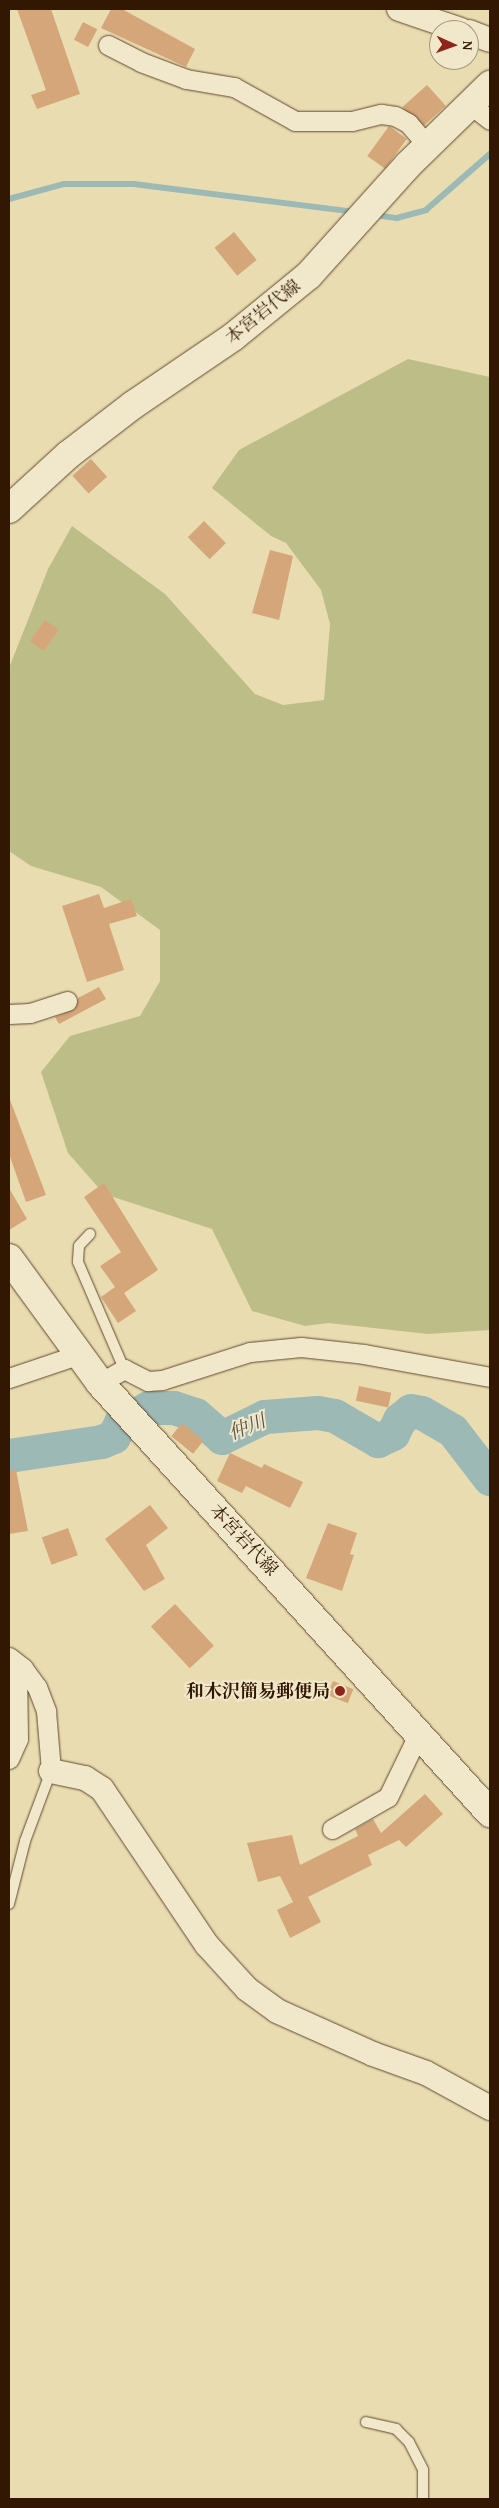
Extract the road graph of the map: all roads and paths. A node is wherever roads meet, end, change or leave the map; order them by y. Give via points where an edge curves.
1 (399, 9) edge
2 (431, 20) edge
3 (108, 45) dead end
4 (490, 85) edge
5 (481, 113) edge
6 (428, 146) junction
7 (9, 509) edge
8 (67, 1001) dead end
9 (9, 1014) edge
10 (90, 1234) dead end
11 (9, 1258) edge
12 (80, 1354) junction
13 (124, 1369) junction
14 (490, 1376) edge
15 (9, 1378) edge
16 (100, 1383) junction
17 (13, 1661) edge
18 (418, 1735) junction
19 (9, 1759) edge
20 (51, 1771) junction
21 (490, 1813) edge
22 (332, 1829) dead end
23 (9, 1904) edge
24 (490, 2108) edge
25 (366, 2422) dead end
26 (423, 2499) edge

1 - 2 street
3 - 6 street via 186,80 234,87 295,121 336,122 381,114 395,116 408,123
4 - 5 main road, 本宮岩代線
5 - 6 main road, 本宮岩代線
6 - 7 main road, 本宮岩代線 via 309,275 233,337 68,455
8 - 9 street via 30,1013
10 - 13 lane via 79,1246 78,1262
11 - 12 main road, 本宮岩代線
12 - 15 street
12 - 16 main road, 本宮岩代線
13 - 14 street via 148,1381 162,1380 196,1366 250,1352 301,1347 364,1354
13 - 16 street
16 - 18 main road, 本宮岩代線 via 350,1656
17 - 19 street via 18,1739
17 - 20 street via 37,1687 46,1711
18 - 21 main road, 本宮岩代線
18 - 22 street via 388,1797
20 - 23 lane via 25,1841
20 - 24 street via 85,1778 102,1790 207,1945 248,1989 278,2011 373,2054 426,2073
25 - 26 lane via 396,2430 408,2442 423,2470

